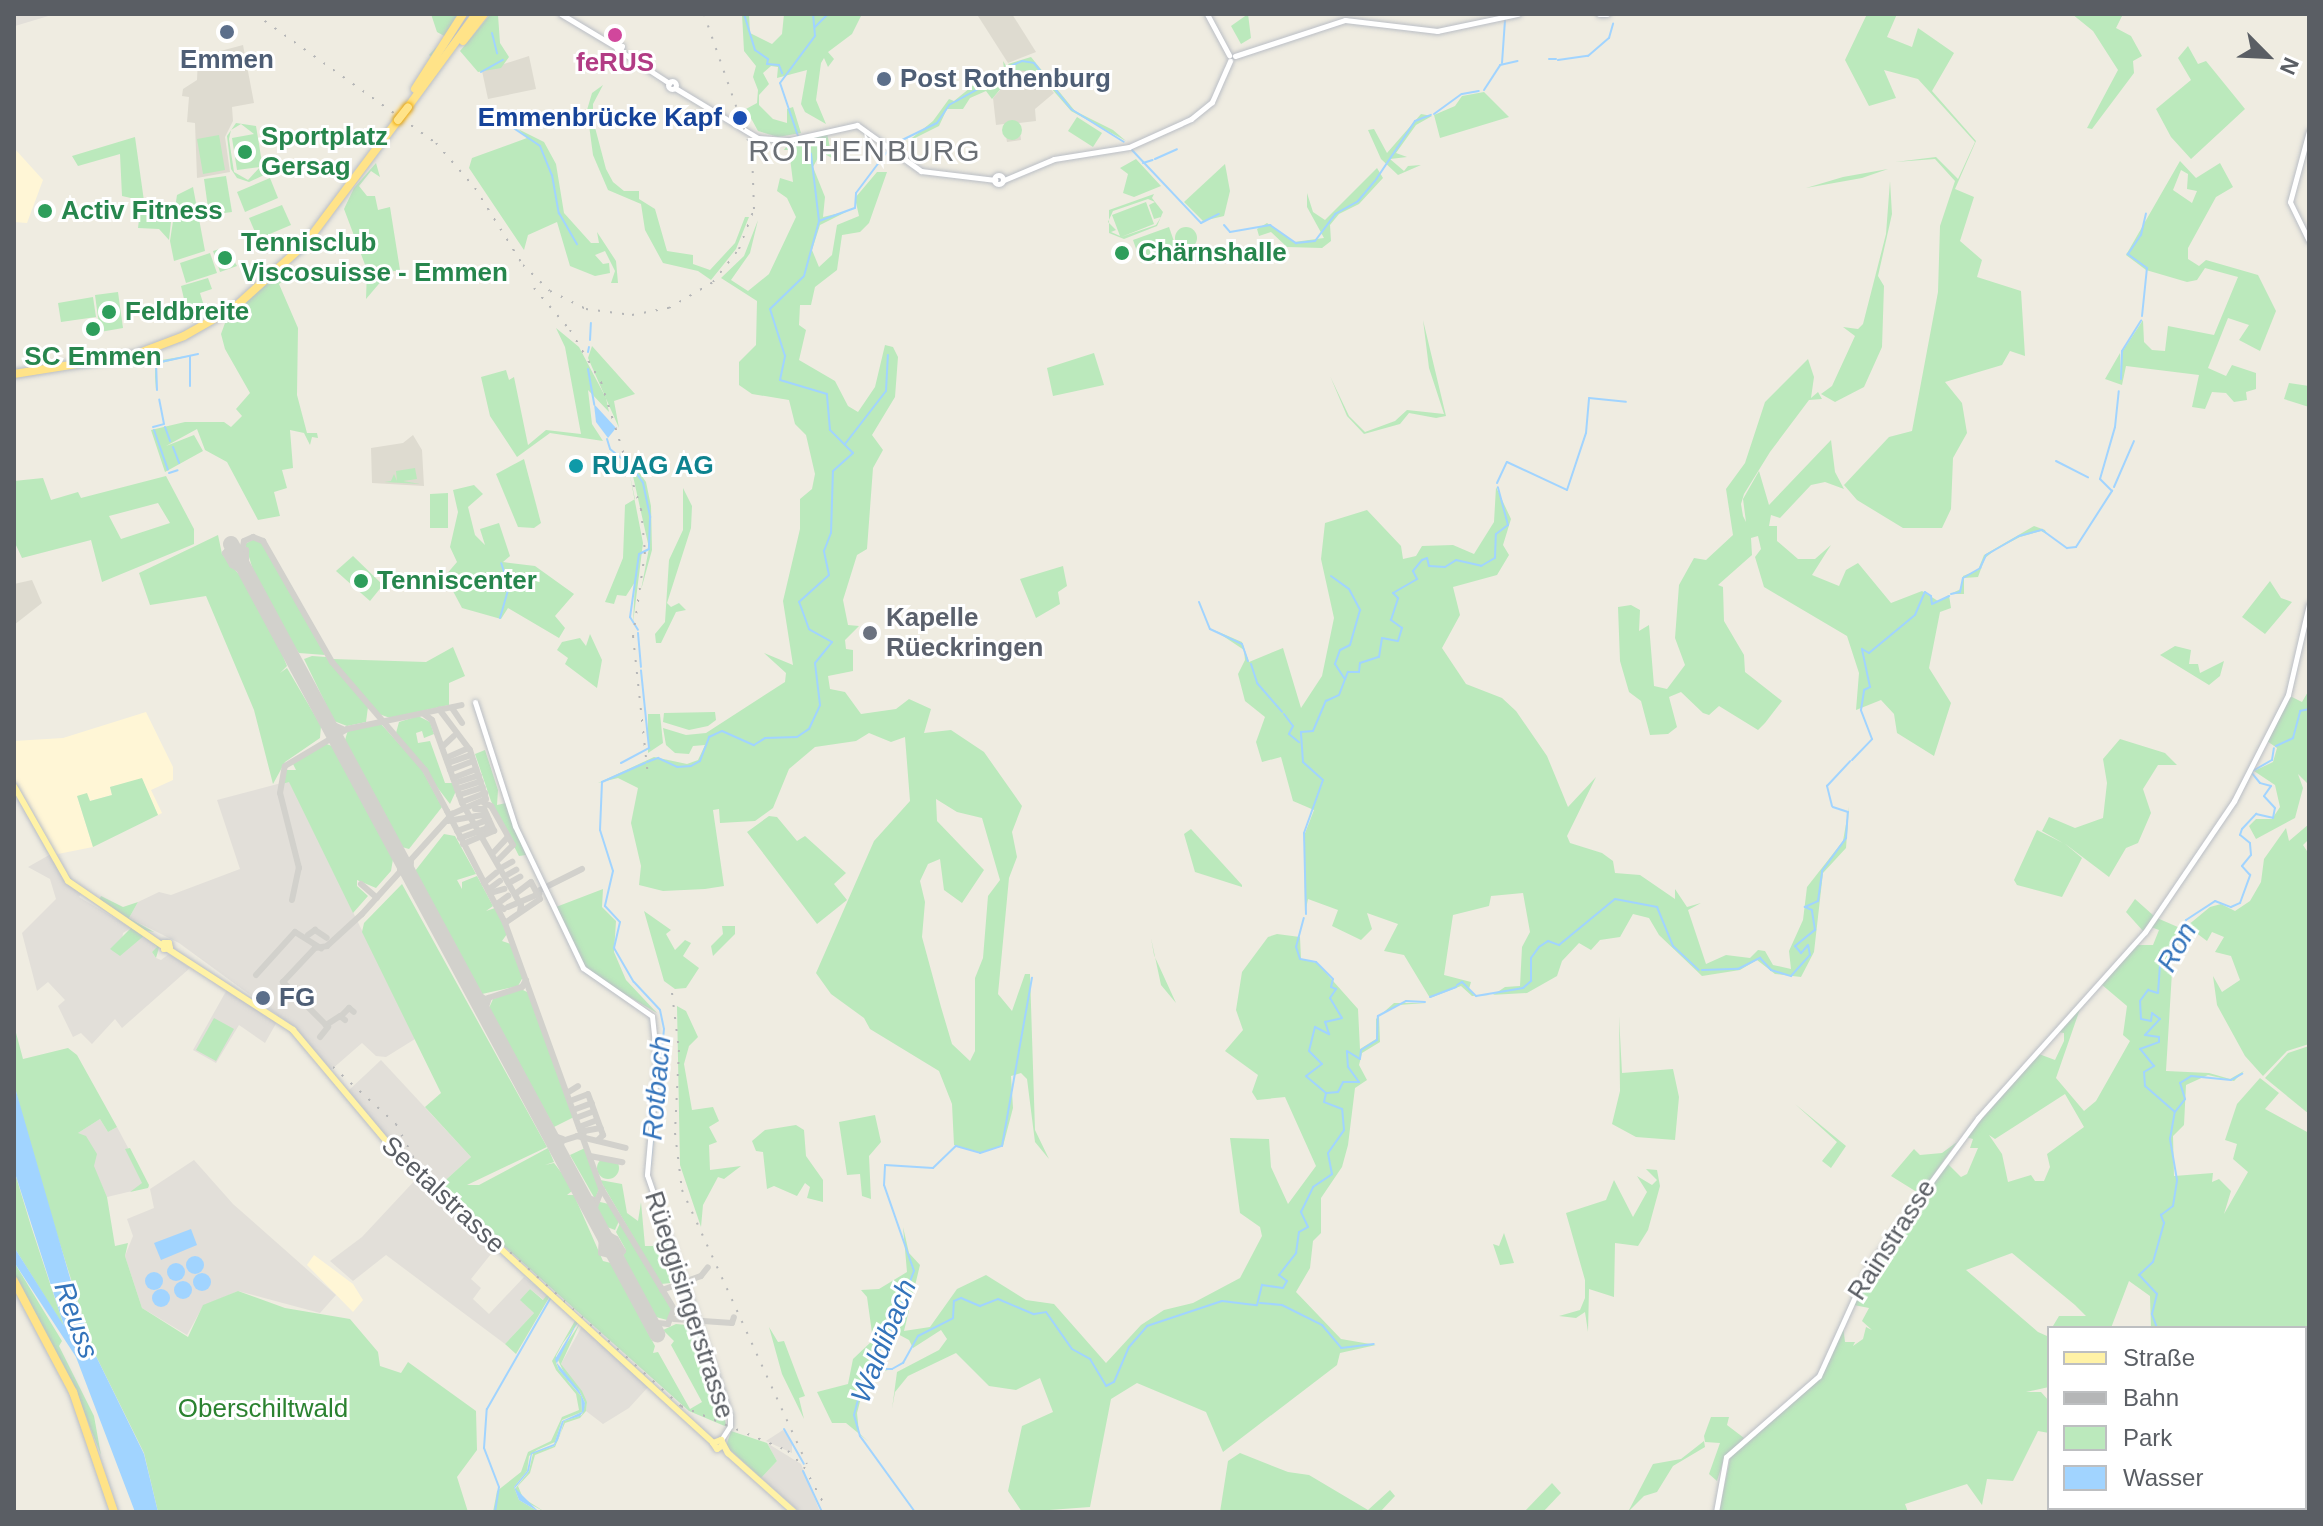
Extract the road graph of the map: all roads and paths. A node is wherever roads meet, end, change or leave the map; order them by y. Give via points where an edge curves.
1 (463, 14) edge
2 (473, 14) edge
3 (484, 14) edge
4 (561, 14) edge
5 (1207, 14) edge
6 (1518, 14) edge
7 (1599, 14) edge
8 (1607, 14) edge
9 (1231, 57) junction
10 (436, 70) junction
11 (415, 89) junction
12 (406, 105) junction
13 (2309, 131) edge
14 (2309, 241) edge
15 (14, 371) edge
16 (2309, 604) edge
17 (475, 702) dead end
18 (14, 786) edge
19 (14, 1281) edge
20 (14, 1289) edge
21 (719, 1443) junction
22 (111, 1512) edge
23 (794, 1512) edge
24 (1716, 1512) edge

1 - 11 highway
2 - 10 highway
2 - 11 highway
3 - 10 highway
4 - 9 main road via 675,83 675,88 745,134 786,140 858,125 897,157 934,175 1000,184 1057,158 1129,147 1187,121 1212,102
5 - 9 main road
6 - 9 main road via 1441,31 1372,20 1328,23
7 - 8 main road
10 - 12 highway
11 - 12 highway
12 - 15 highway, bridge via 319,223 235,307 184,336 116,360
13 - 14 main road via 2290,202
16 - 24 main road, Rainstrasse via 2288,695 2248,766 2239,793 2145,932 1978,1118 1869,1266 1819,1376 1726,1457
17 - 21 main road, Rüeggisingerstrasse via 515,826 583,968 593,980 651,1012 657,1062 646,1171 730,1415
18 - 21 main road, Seetalstrasse via 66,879 293,1030 397,1154
19 - 22 highway via 78,1404
20 - 22 highway via 75,1407
21 - 23 main road, Seetalstrasse

